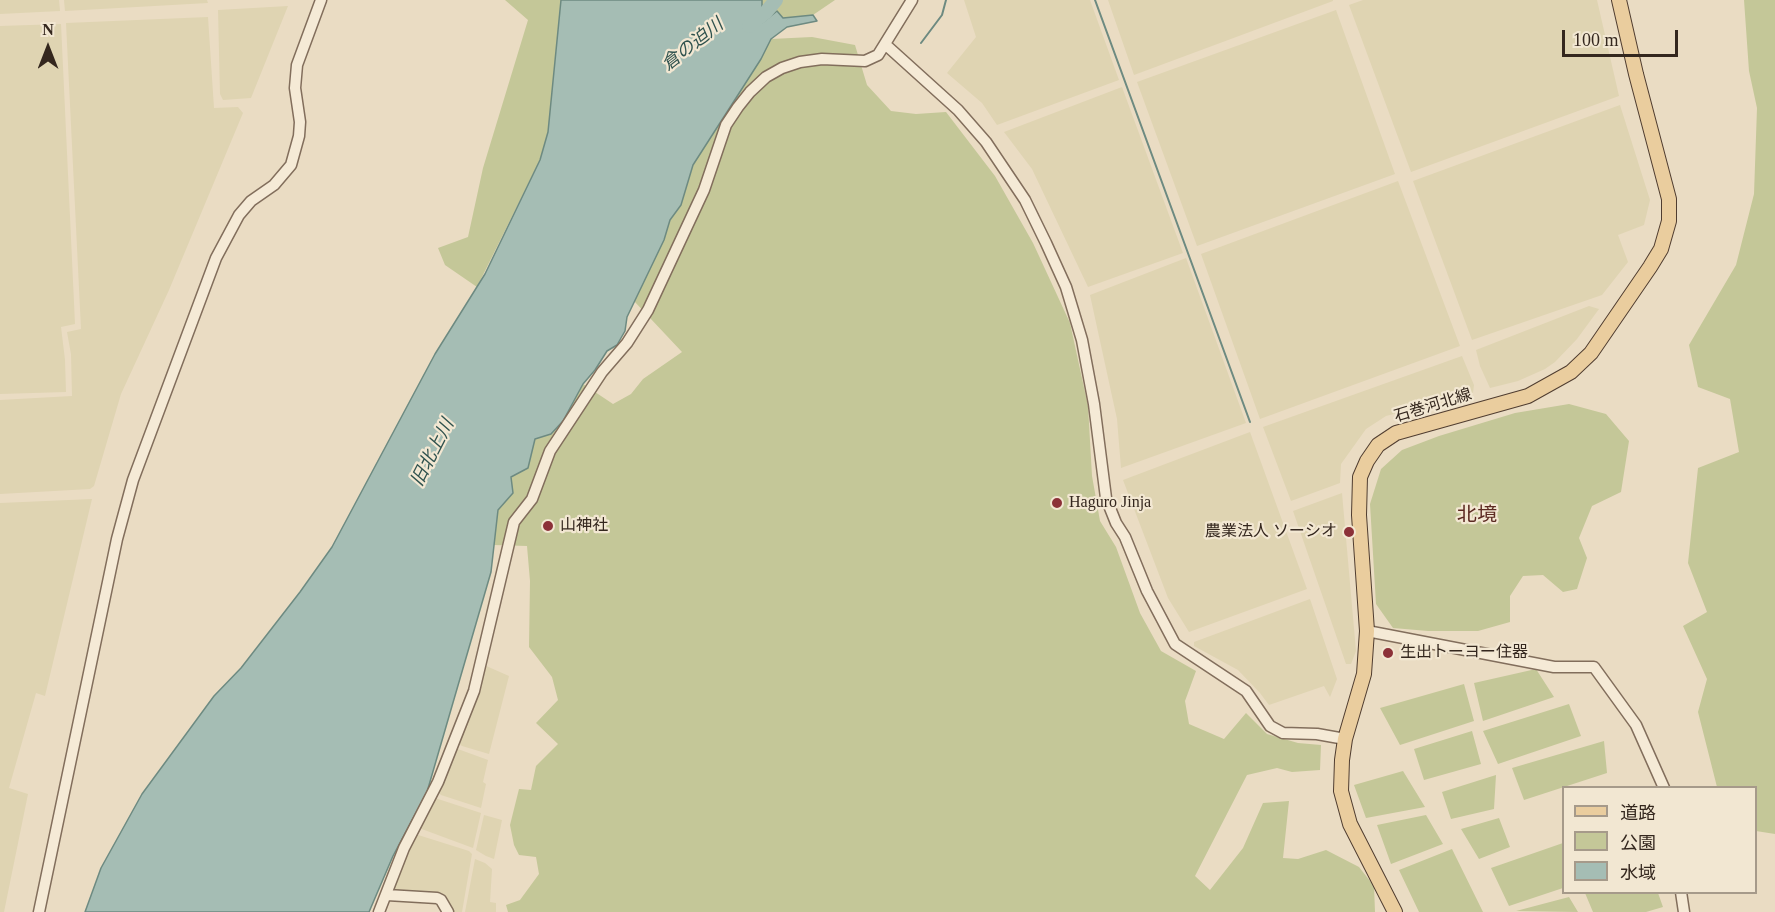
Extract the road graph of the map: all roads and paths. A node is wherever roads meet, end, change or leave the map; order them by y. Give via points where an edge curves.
1 (321, 0) edge
2 (912, 0) edge
3 (1619, 0) edge
4 (886, 45) junction
5 (1367, 631) junction
6 (1345, 739) junction
7 (1663, 786) edge
8 (387, 894) junction
9 (1681, 894) edge
10 (39, 912) edge
11 (379, 912) edge
12 (448, 912) edge
13 (1395, 912) edge
14 (1684, 912) edge

1 - 10 street via 297,65 295,88 300,122 291,165 239,214 216,258 133,480
2 - 4 street
3 - 5 main road, 石巻河北線 via 1669,199 1669,221 1661,249 1591,353 1571,372 1527,396 1415,426 1378,445 1366,461 1359,488
4 - 6 street via 986,142 1025,200 1046,243 1066,287 1082,340 1106,498 1175,644 1246,691 1270,726 1283,733
4 - 8 street via 878,55 865,61 822,60 782,68 750,92 726,125 704,190 648,310 550,451 532,498 514,522 474,691
5 - 6 main road, 石巻河北線 via 1364,674
5 - 7 street via 1554,667 1594,667 1636,725
6 - 13 main road, 石巻河北線 via 1341,759 1344,807 1362,851
8 - 11 street
8 - 12 street via 437,898
9 - 14 street

